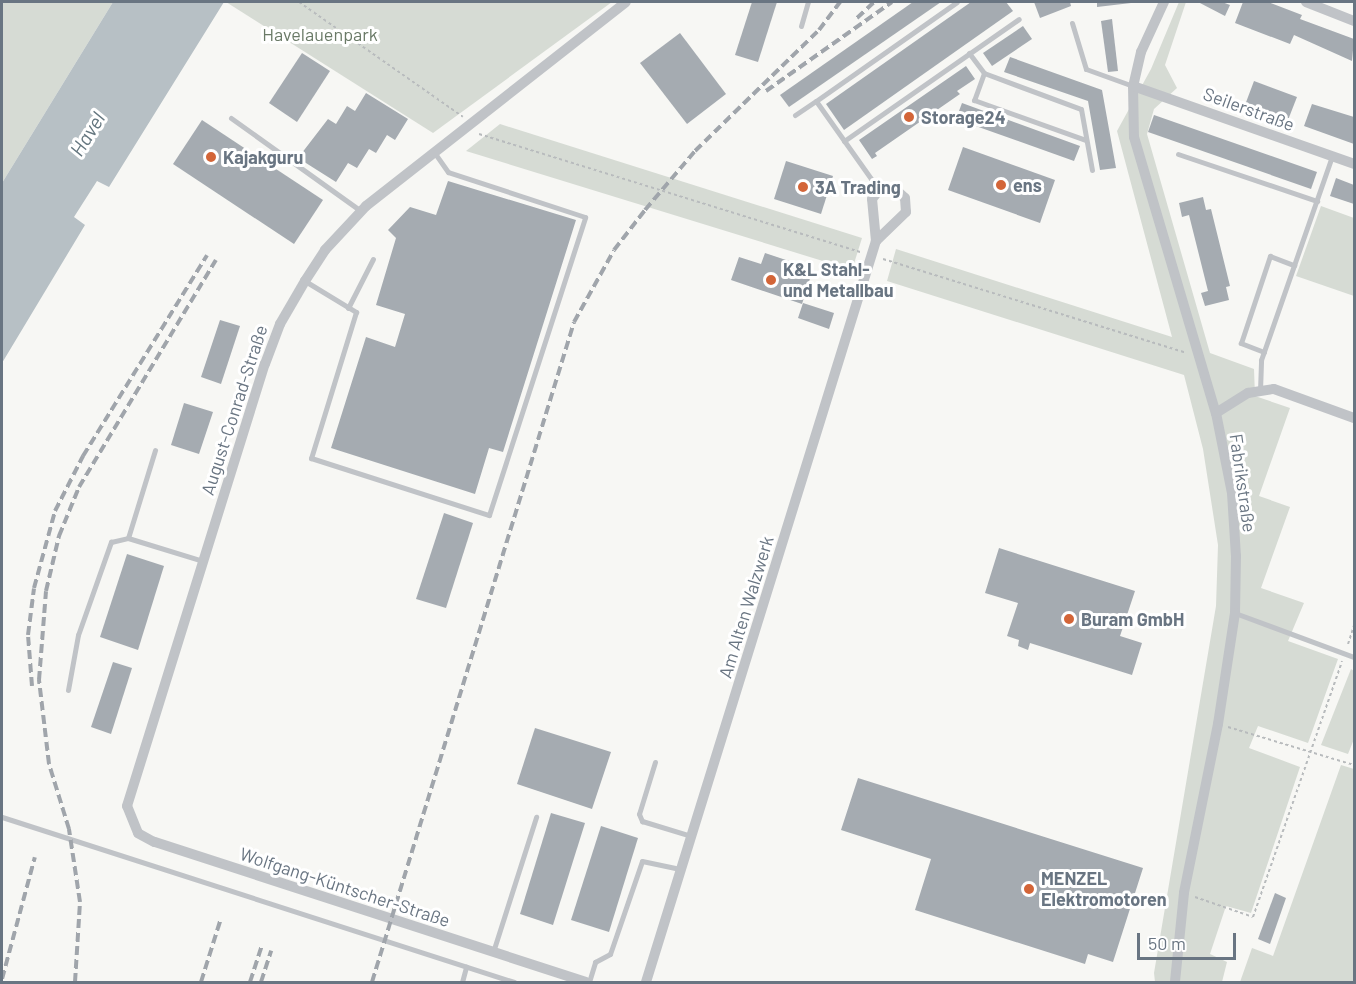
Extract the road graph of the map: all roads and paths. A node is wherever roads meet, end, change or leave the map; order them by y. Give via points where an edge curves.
1 (299, 2) edge
2 (626, 2) edge
3 (808, 2) edge
4 (957, 2) edge
5 (1164, 2) edge
6 (1306, 2) edge
7 (1019, 18) dead end
8 (1354, 21) edge
9 (1072, 23) dead end
10 (801, 26) dead end
11 (969, 53) junction
12 (984, 74) junction
13 (1132, 86) junction
14 (816, 101) junction
15 (795, 115) dead end
16 (231, 118) dead end
17 (469, 124) junction
18 (1086, 140) junction
19 (844, 141) junction
20 (434, 152) junction
21 (1178, 154) dead end
22 (1332, 156) junction
23 (1354, 164) edge
24 (1092, 170) dead end
25 (879, 190) junction
26 (1317, 201) junction
27 (361, 211) junction
28 (876, 242) junction
29 (872, 256) junction
30 (373, 259) dead end
31 (1294, 265) junction
32 (305, 281) junction
33 (348, 308) junction
34 (1264, 352) junction
35 (1201, 358) junction
36 (1260, 391) junction
37 (1216, 414) junction
38 (1354, 418) edge
39 (155, 450) dead end
40 (128, 537) junction
41 (203, 561) junction
42 (1235, 613) junction
43 (1354, 626) edge
44 (1345, 653) junction
45 (1354, 657) edge
46 (68, 690) dead end
47 (1218, 724) junction
48 (1310, 750) junction
49 (655, 762) dead end
50 (1354, 765) edge
51 (131, 791) joint
52 (2, 817) edge
53 (536, 818) dead end
54 (691, 836) junction
55 (681, 869) junction
56 (1184, 893) junction
57 (494, 952) junction
58 (466, 967) junction
59 (462, 982) edge
60 (514, 982) edge
61 (587, 982) edge
62 (646, 982) edge
63 (1175, 982) edge

1 - 17 path via 456,108
2 - 17 street, August-Conrad-Straße
3 - 10 lane
4 - 14 lane
5 - 13 street, Fabrikstraße via 1141,52
6 - 8 street
7 - 11 lane
9 - 13 lane via 1086,69
11 - 12 lane
11 - 19 lane
12 - 18 lane via 1081,109
12 - 18 lane via 974,100
13 - 22 street, Seilerstraße
13 - 35 street, Fabrikstraße via 1134,137
14 - 15 lane
14 - 19 lane
16 - 27 lane
17 - 20 street, August-Conrad-Straße
17 - 29 path via 484,135
18 - 24 lane
19 - 25 lane
20 - 27 street, August-Conrad-Straße
20 - 33 lane via 448,172 585,217 489,515 311,458 356,312
21 - 26 lane
22 - 23 street, Seilerstraße
22 - 26 lane
25 - 28 street, Am Alten Walzwerk via 872,199
25 - 28 street, Am Alten Walzwerk via 896,189 905,198 906,212
26 - 31 lane
27 - 32 street, August-Conrad-Straße via 325,250
28 - 29 street, Am Alten Walzwerk
29 - 35 path
29 - 54 street, Am Alten Walzwerk
30 - 33 lane
31 - 34 lane
31 - 34 lane via 1270,256 1240,343
32 - 33 lane
32 - 41 street, August-Conrad-Straße via 280,324 265,364
34 - 36 lane
35 - 37 street, Fabrikstraße
36 - 37 street via 1248,393
36 - 38 street via 1274,389
37 - 42 street, Fabrikstraße via 1232,494
39 - 40 lane
40 - 41 lane
40 - 46 lane via 111,542 104,554 78,635
41 - 51 street, August-Conrad-Straße
42 - 44 lane
42 - 47 street, Fabrikstraße
43 - 44 path
44 - 45 lane
44 - 48 path
47 - 48 path
47 - 56 street, Fabrikstraße
48 - 50 path
48 - 56 path via 1253,917
49 - 54 lane via 639,814 642,821
51 - 57 street, Wolfgang-Küntscher-Straße via 129,819 138,833 154,842
52 - 58 lane
53 - 57 lane
54 - 55 street, Am Alten Walzwerk
55 - 61 lane via 642,861 610,954 595,962
55 - 62 street, Am Alten Walzwerk
56 - 63 street, Fabrikstraße
57 - 61 street, Wolfgang-Küntscher-Straße
58 - 59 lane
58 - 60 lane

